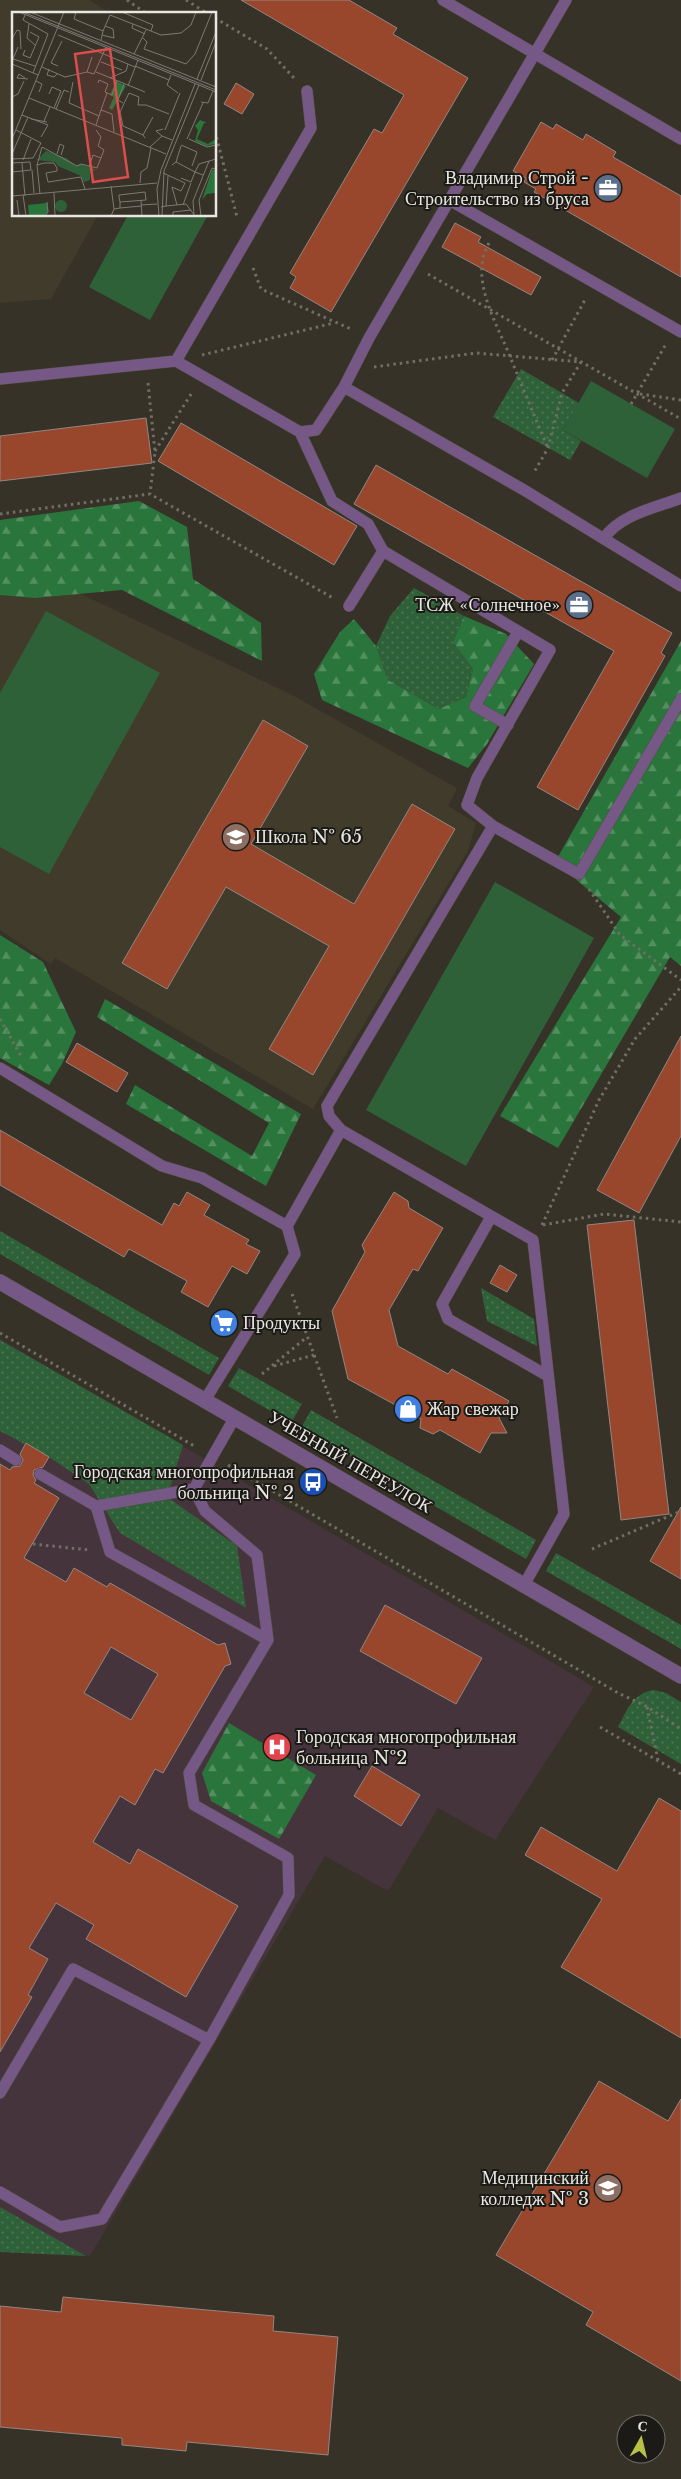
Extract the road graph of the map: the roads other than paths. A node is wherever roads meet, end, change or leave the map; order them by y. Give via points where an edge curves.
1 (442, 0) edge
2 (566, 0) edge
3 (535, 54) junction
4 (307, 91) road end
5 (681, 139) edge
6 (451, 201) junction
7 (681, 332) edge
8 (176, 361) junction
9 (0, 380) edge
10 (344, 386) junction
11 (300, 432) junction
12 (681, 498) edge
13 (604, 538) junction
14 (383, 550) junction
15 (681, 586) edge
16 (349, 606) road end
17 (518, 632) junction
18 (681, 699) edge
19 (508, 725) junction
20 (493, 826) junction
21 (0, 1068) edge
22 (340, 1130) junction
23 (491, 1217) junction
24 (287, 1226) junction
25 (0, 1282) edge
26 (548, 1376) junction
27 (205, 1400) junction
28 (235, 1417) junction
29 (0, 1450) edge
30 (16, 1460) dead end
31 (40, 1474) dead end
32 (194, 1489) junction
33 (96, 1506) junction
34 (524, 1585) junction
35 (268, 1640) junction
36 (681, 1676) edge
37 (209, 2040) junction
38 (0, 2093) edge
39 (0, 2192) edge

1 - 3 lane
2 - 3 lane
3 - 5 lane
3 - 6 lane
4 - 8 lane via 311,128
6 - 7 lane
6 - 10 lane
8 - 9 lane
8 - 11 lane
10 - 11 lane via 316,430
10 - 13 lane
11 - 14 lane via 332,501 368,524
12 - 13 lane via 622,520
13 - 15 lane
14 - 16 lane
14 - 17 lane
17 - 19 lane via 550,650
17 - 19 lane via 475,706
18 - 20 lane via 578,874
19 - 20 lane via 477,778 467,805
20 - 22 lane via 327,1106 329,1116
21 - 24 lane via 162,1166 202,1178
22 - 23 lane
22 - 24 lane
23 - 26 lane via 533,1240
23 - 26 lane via 442,1304 448,1320
24 - 27 lane via 295,1254
25 - 27 street, УЧЕБНЫЙ ПЕРЕУЛОК
26 - 34 lane via 564,1514
27 - 28 street, УЧЕБНЫЙ ПЕРЕУЛОК
28 - 32 lane
28 - 34 street, УЧЕБНЫЙ ПЕРЕУЛОК
29 - 30 lane
31 - 33 lane
32 - 33 lane
32 - 35 lane via 206,1511 257,1555
33 - 35 lane via 110,1552
34 - 36 street, УЧЕБНЫЙ ПЕРЕУЛОК
35 - 37 lane via 189,1773 194,1805 288,1858 289,1895
37 - 38 lane via 73,1969
37 - 39 lane via 102,2219 60,2227

